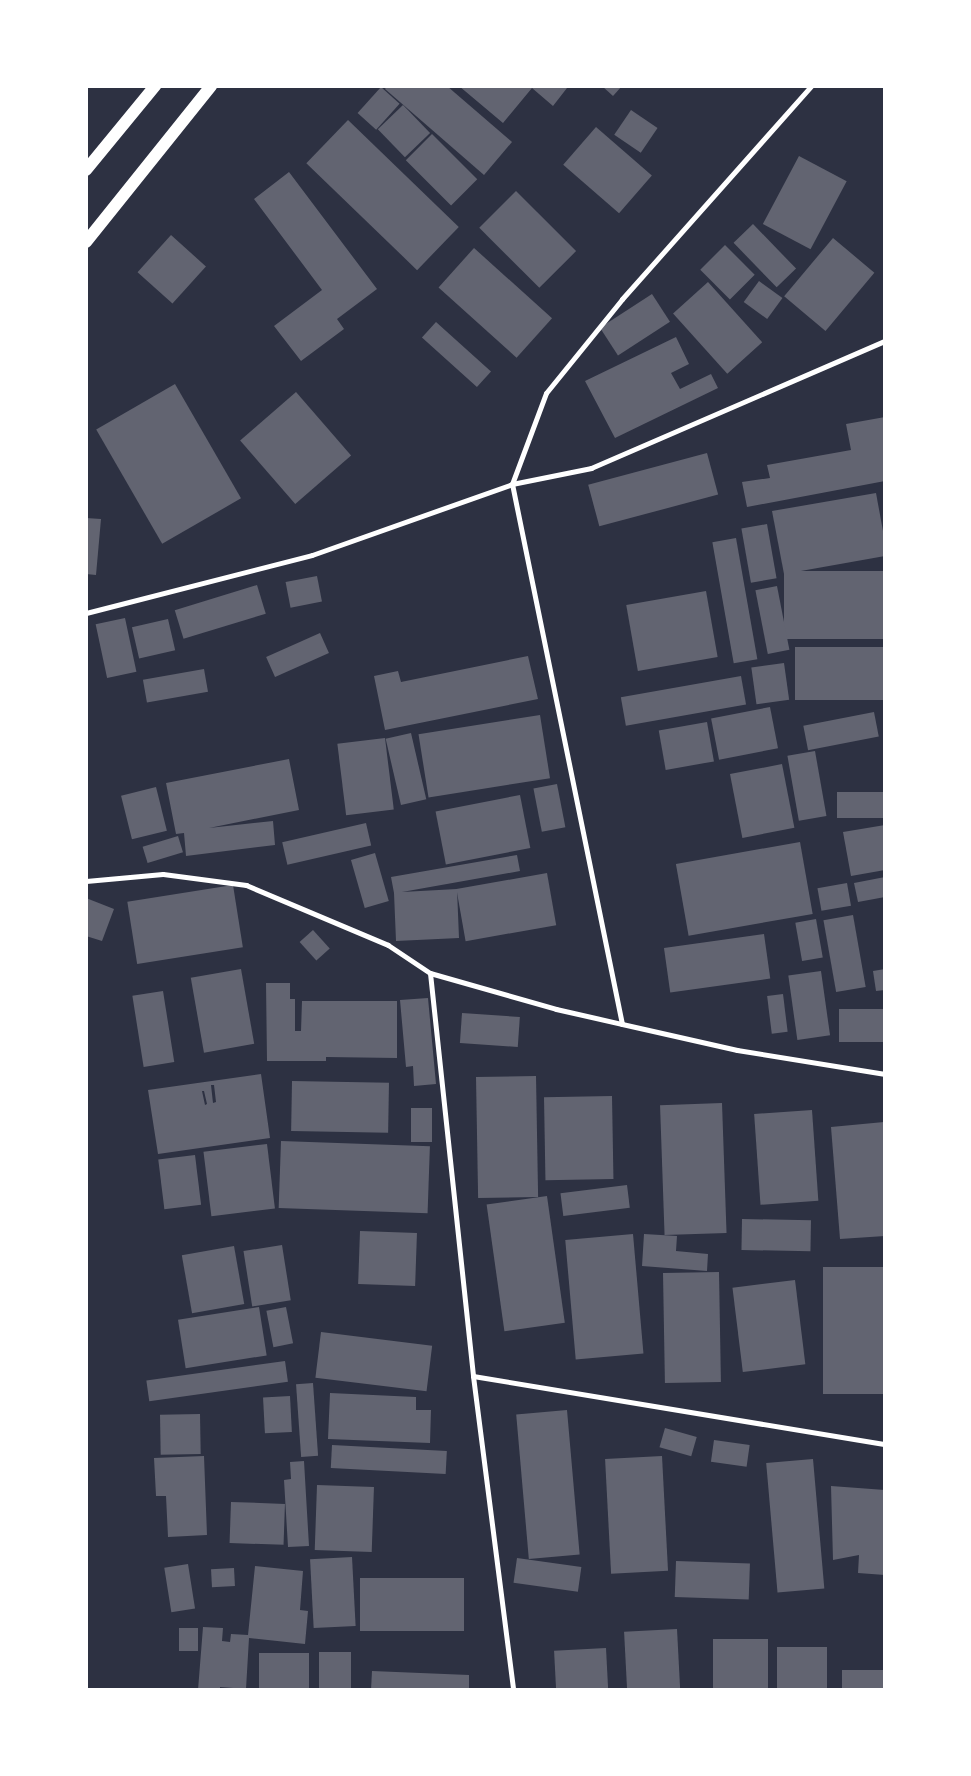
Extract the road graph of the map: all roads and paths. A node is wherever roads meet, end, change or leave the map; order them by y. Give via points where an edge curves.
1 (156, 86) edge
2 (212, 86) edge
3 (811, 86) edge
4 (86, 170) edge
5 (89, 235) edge
6 (885, 341) edge
7 (512, 484) junction
8 (86, 613) edge
9 (86, 881) edge
10 (430, 973) junction
11 (622, 1024) junction
12 (885, 1074) edge
13 (474, 1376) junction
14 (885, 1444) edge
15 (513, 1690) edge

1 - 4 main road
2 - 5 main road
3 - 7 street via 622,299 546,393
6 - 7 street via 591,468
7 - 8 street via 312,555
7 - 11 street
9 - 10 street via 162,874 246,884 388,945
10 - 11 street
10 - 13 street
11 - 12 street via 737,1050
13 - 14 street
13 - 15 street

